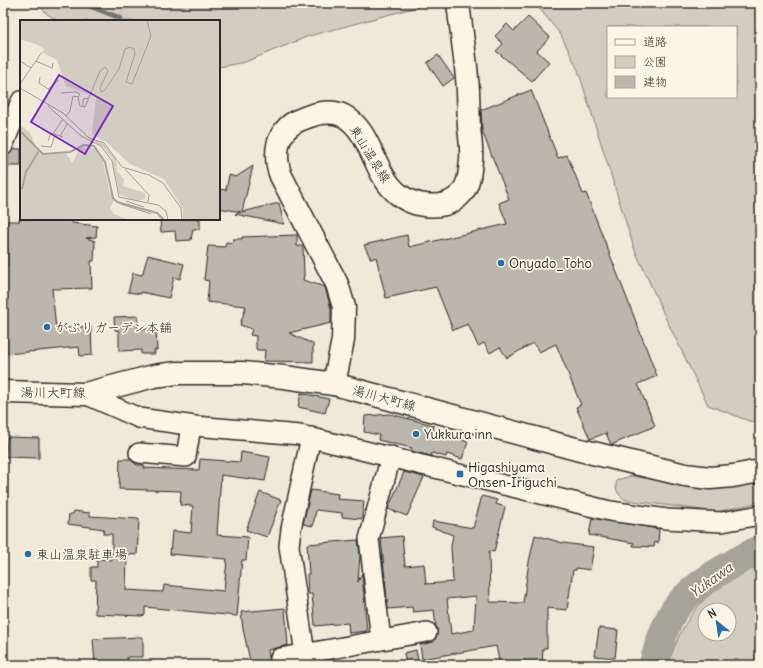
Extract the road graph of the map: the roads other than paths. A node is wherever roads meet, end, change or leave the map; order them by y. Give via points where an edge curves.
1 (458, 3) edge
2 (20, 104) edge
3 (3, 146) edge
4 (334, 384) junction
5 (3, 392) edge
6 (85, 394) junction
7 (191, 426) junction
8 (311, 437) junction
9 (139, 453) dead end
10 (391, 456) junction
11 (760, 471) edge
12 (760, 515) edge
13 (427, 632) dead end
14 (381, 640) junction
15 (305, 654) junction
16 (329, 657) edge
17 (281, 665) edge

1 - 4 main road, 東山温泉線 via 472,153 467,184 460,195 448,202 430,206 415,203 397,194 388,184 360,133 343,116 322,113 312,115 292,124 278,141 277,165 281,176 337,284 344,307 343,340
2 - 3 street
4 - 6 main road, 湯川大町線 via 243,373 177,373 154,376
4 - 11 main road, 湯川大町線 via 576,449 684,475 717,477
5 - 6 main road, 湯川大町線
6 - 7 street via 139,418
7 - 8 street
7 - 9 street via 186,457
8 - 10 street
8 - 15 street via 289,546
10 - 12 street via 610,511 667,519 722,522
10 - 14 street via 369,539
13 - 14 street
14 - 16 street
15 - 16 street
15 - 17 street via 280,658

